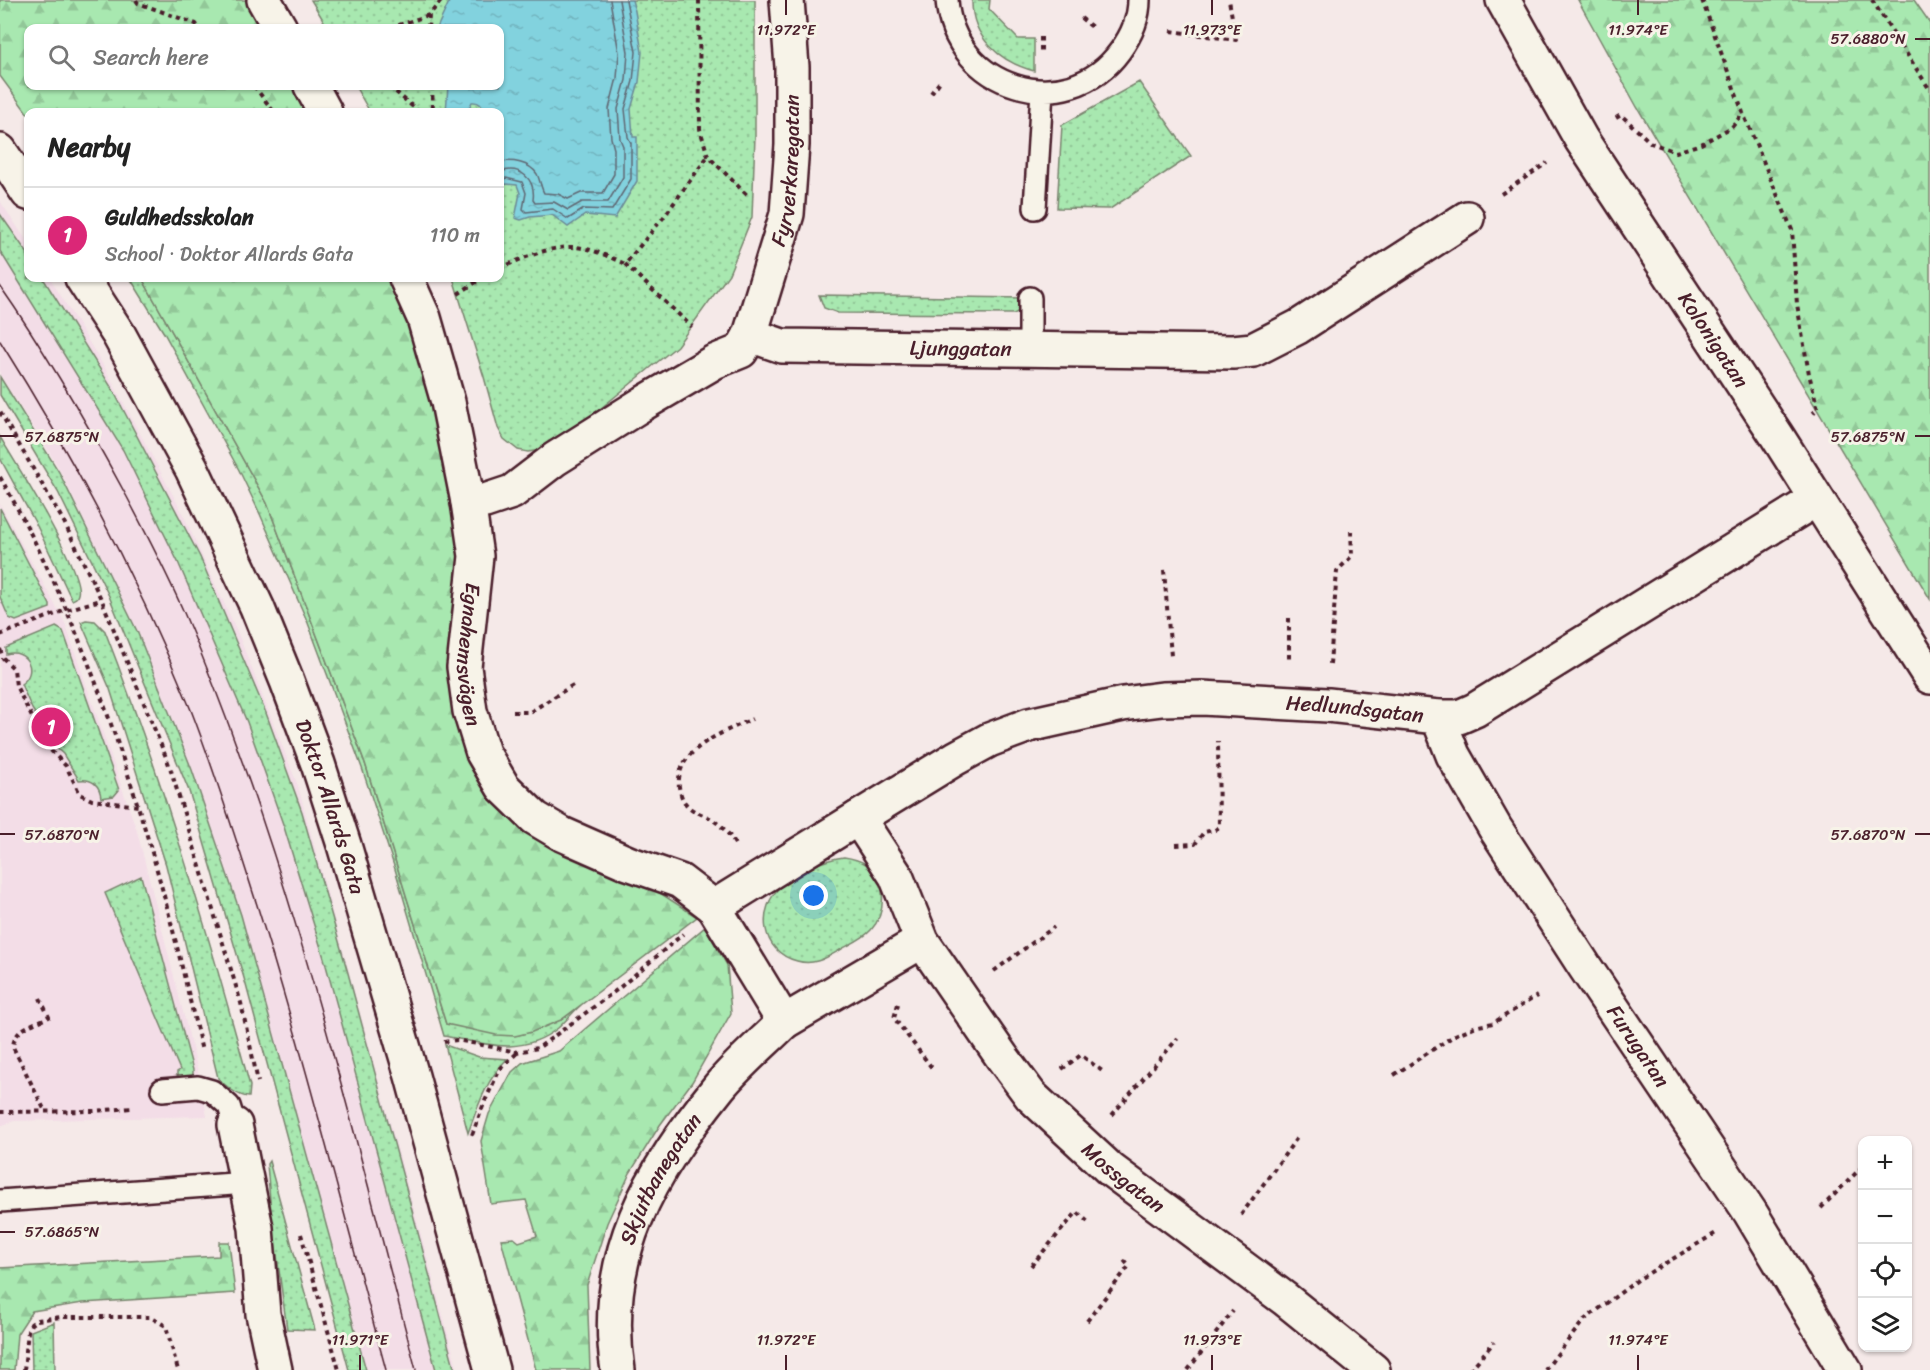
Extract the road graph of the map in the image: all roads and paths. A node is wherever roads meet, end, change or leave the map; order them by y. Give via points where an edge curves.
1 (136, 0) edge
2 (264, 0) edge
3 (442, 0) edge
4 (699, 0) edge
5 (787, 0) edge
6 (947, 0) edge
7 (1139, 0) edge
8 (1229, 0) edge
9 (1503, 0) edge
10 (1702, 0) edge
11 (1872, 0) edge
12 (429, 15) junction
13 (196, 24) edge
14 (278, 24) edge
15 (402, 24) edge
16 (428, 24) edge
17 (1134, 26) junction
18 (257, 90) edge
19 (313, 90) edge
20 (394, 90) edge
21 (432, 90) edge
22 (1930, 90) edge
23 (1042, 91) junction
24 (271, 108) edge
25 (323, 108) edge
26 (414, 108) edge
27 (433, 108) edge
28 (1743, 113) junction
29 (1621, 115) dead end
30 (0, 151) edge
31 (708, 156) junction
32 (1550, 161) dead end
33 (24, 188) edge
34 (1497, 197) dead end
35 (1035, 208) dead end
36 (787, 214) junction
37 (1467, 218) dead end
38 (504, 266) edge
39 (85, 282) edge
40 (408, 282) edge
41 (1030, 298) dead end
42 (750, 335) junction
43 (1030, 349) junction
44 (1818, 409) dead end
45 (0, 412) edge
46 (0, 477) edge
47 (1815, 500) junction
48 (468, 502) junction
49 (1351, 530) dead end
50 (1164, 570) dead end
51 (101, 600) junction
52 (66, 610) junction
53 (0, 635) edge
54 (0, 649) edge
55 (1930, 677) edge
56 (573, 685) dead end
57 (1174, 699) junction
58 (1218, 699) junction
59 (1328, 705) junction
60 (507, 714) dead end
61 (1437, 717) junction
62 (752, 719) dead end
63 (138, 806) junction
64 (858, 818) junction
65 (1176, 845) dead end
66 (756, 881) junction
67 (714, 908) junction
68 (1054, 927) dead end
69 (921, 941) junction
70 (959, 996) junction
71 (1537, 996) dead end
72 (40, 998) dead end
73 (899, 1003) dead end
74 (784, 1022) junction
75 (1178, 1038) dead end
76 (437, 1043) dead end
77 (517, 1052) junction
78 (932, 1068) dead end
79 (1394, 1075) dead end
80 (258, 1082) dead end
81 (162, 1090) dead end
82 (1132, 1090) dead end
83 (213, 1091) junction
84 (137, 1108) dead end
85 (45, 1111) junction
86 (0, 1112) edge
87 (235, 1125) joint
88 (1299, 1135) dead end
89 (470, 1140) dead end
90 (1858, 1172) edge
91 (247, 1183) junction
92 (0, 1202) edge
93 (1821, 1208) dead end
94 (1750, 1212) junction
95 (1089, 1222) dead end
96 (299, 1228) dead end
97 (1216, 1249) junction
98 (1122, 1257) dead end
99 (1031, 1266) dead end
100 (1087, 1321) dead end
101 (1215, 1334) dead end
102 (1494, 1342) dead end
103 (24, 1370) edge
104 (178, 1370) edge
105 (275, 1370) edge
106 (339, 1370) edge
107 (492, 1370) edge
108 (618, 1370) edge
109 (1188, 1370) edge
110 (1373, 1370) edge
111 (1470, 1370) edge
112 (1545, 1370) edge
113 (1845, 1370) edge

1 - 13 path
2 - 14 street
3 - 12 path
4 - 31 path via 700,129
5 - 36 street, Fyrverkaregatan via 792,67
6 - 23 lane via 951,23 970,58 1002,82
7 - 17 lane
8 - 17 path via 1236,40
9 - 47 street, Kolonigatan via 1581,139
10 - 28 path
11 - 22 path
12 - 15 path
12 - 16 path
17 - 23 lane via 1114,60 1098,73 1081,83
18 - 24 path
19 - 25 street
20 - 26 path
21 - 27 path
23 - 35 lane
28 - 29 path via 1731,127 1701,144 1676,152 1651,143
28 - 44 path via 1792,230 1797,304
30 - 33 street
31 - 36 path via 761,210
31 - 38 path via 625,264 573,247 541,252
32 - 34 path
36 - 42 street, Fyrverkaregatan
37 - 43 street, Ljunggatan via 1298,327 1253,350
39 - 107 street, Doktor Allards Gata via 119,335 192,469 287,681 347,856
40 - 48 street, Egnahemsvägen via 424,318 448,402
41 - 43 lane
42 - 43 street, Ljunggatan via 782,346
42 - 48 street via 741,351 714,362 644,403 555,459 512,492
45 - 51 path via 64,522
46 - 52 path
47 - 55 street, Kolonigatan
47 - 61 street, Hedlundsgatan via 1475,710 1459,717
48 - 67 street, Egnahemsvägen via 476,556 464,667 470,711 483,753 503,787 535,818 562,834 680,881
49 - 59 path via 1352,556 1337,571
50 - 57 path
51 - 52 path
51 - 80 path via 170,767 241,1003
52 - 53 path
52 - 63 path
54 - 63 path via 14,669 16,686 34,721 36,735 66,766 80,795
56 - 60 path via 530,712
57 - 58 street, Hedlundsgatan
57 - 64 street, Hedlundsgatan via 1076,713 989,740
58 - 59 street, Hedlundsgatan
58 - 65 path via 1219,827 1204,832 1195,844
59 - 61 street, Hedlundsgatan
61 - 94 street, Furugatan via 1453,755 1496,828
62 - 66 path via 708,740 682,765 679,779 686,804 728,832
63 - 83 path
64 - 66 street, Hedlundsgatan
64 - 69 street, Mossgatan via 896,876
66 - 67 street, Hedlundsgatan
67 - 74 street, Egnahemsvägen
67 - 77 path via 618,989 538,1048
68 - 70 path
69 - 70 street, Mossgatan
69 - 74 street, Skjutbanegatan
70 - 97 street, Mossgatan via 1031,1096 1111,1170
71 - 79 path via 1493,1023 1455,1035
72 - 85 path via 49,1017 23,1028 13,1047
73 - 78 path via 894,1018
74 - 108 street, Skjutbanegatan via 720,1086 651,1184 618,1271 613,1335
75 - 82 path
76 - 77 path via 457,1040
77 - 89 path via 500,1069
81 - 83 lane via 198,1087
83 - 87 lane via 229,1106
84 - 85 path
85 - 86 path
87 - 91 street
88 - 97 path
90 - 93 path
91 - 92 lane
91 - 105 street via 256,1228 263,1314
94 - 112 path via 1639,1279 1584,1320
94 - 113 street, Furugatan
95 - 99 path via 1077,1212
96 - 106 path
97 - 110 street, Mossgatan
98 - 100 path via 1130,1266
101 - 109 path
102 - 111 path
103 - 104 path via 31,1324 61,1317 150,1317 166,1326

